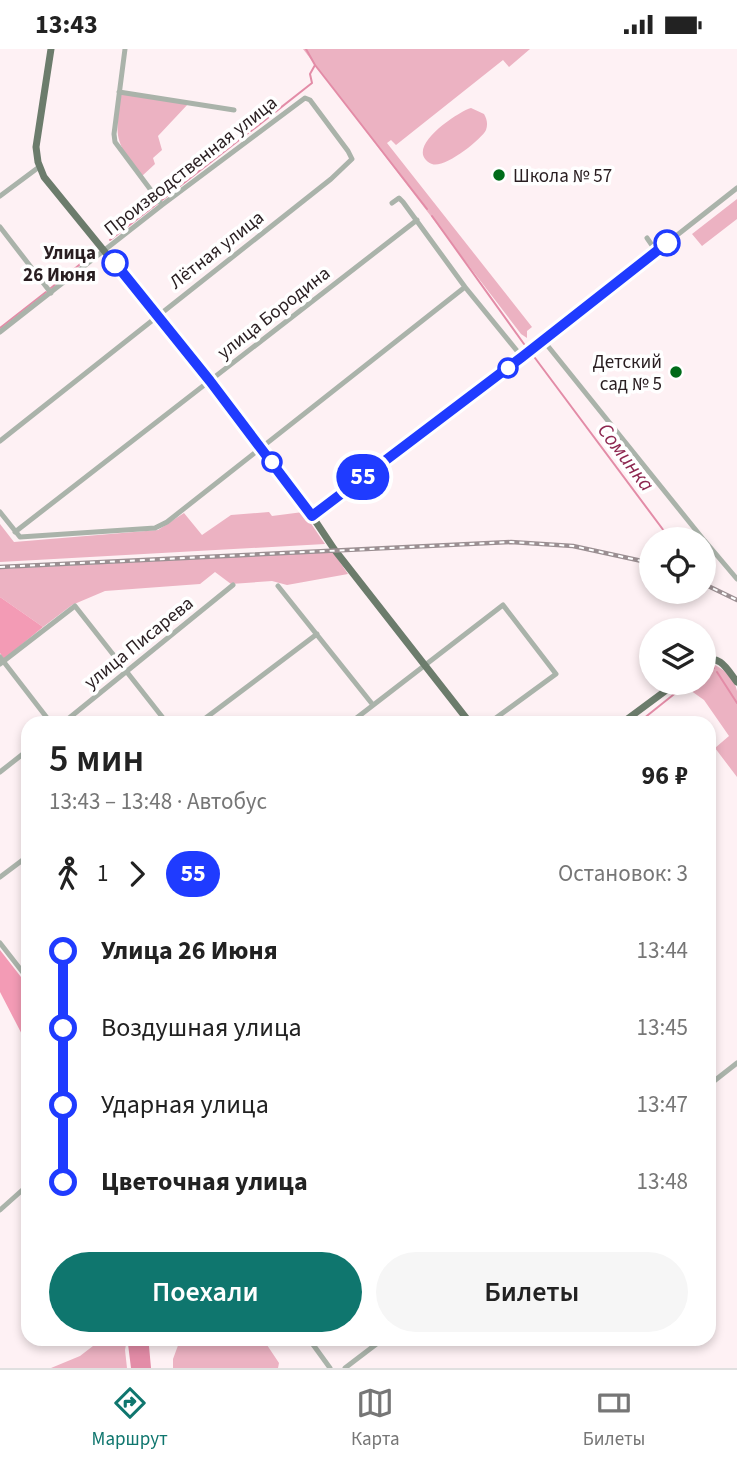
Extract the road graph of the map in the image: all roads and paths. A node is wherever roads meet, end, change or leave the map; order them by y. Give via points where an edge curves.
1 (51, 49) edge
2 (125, 49) edge
3 (118, 92) junction
4 (300, 101) joint
5 (234, 110) dead end
6 (39, 167) junction
7 (737, 188) edge
8 (0, 196) edge
9 (392, 203) dead end
10 (162, 205) junction
11 (417, 220) junction
12 (0, 227) edge
13 (647, 238) dead end
14 (105, 251) junction
15 (656, 251) junction
16 (466, 287) junction
17 (51, 293) junction
18 (158, 315) junction
19 (0, 332) edge
20 (543, 340) junction
21 (522, 357) junction
22 (210, 381) junction
23 (0, 441) edge
24 (262, 449) junction
25 (0, 512) edge
26 (312, 516) junction
27 (693, 527) edge
28 (15, 532) junction
29 (716, 555) edge
30 (737, 579) edge
31 (233, 585) dead end
32 (278, 586) dead end
33 (317, 634) junction
34 (1, 660) edge
35 (716, 660) edge
36 (425, 666) junction
37 (127, 672) junction
38 (737, 682) edge
39 (660, 695) edge
40 (373, 705) junction
41 (45, 716) edge
42 (72, 716) edge
43 (162, 716) edge
44 (208, 716) edge
45 (359, 716) edge
46 (464, 716) edge
47 (499, 716) edge
48 (631, 716) edge
49 (21, 756) edge
50 (0, 772) edge
51 (21, 861) edge
52 (0, 877) edge
53 (0, 943) edge
54 (21, 970) edge
55 (737, 1063) edge
56 (716, 1080) edge
57 (21, 1191) edge
58 (0, 1210) edge
59 (314, 1346) edge
60 (374, 1346) edge
61 (330, 1368) edge
62 (345, 1368) edge

1 - 6 main road via 36,144
2 - 3 street
3 - 5 street
3 - 10 street via 115,142
4 - 10 street, Производственная улица
4 - 18 street, Лётная улица via 310,100 352,159
6 - 8 street
6 - 14 main road
7 - 15 street
9 - 11 street via 399,198
10 - 14 street, Производственная улица
11 - 16 street
11 - 22 street, улица Бородина
12 - 17 street
13 - 15 street
14 - 17 street, Производственная улица
14 - 18 main road
15 - 20 street
16 - 21 street
16 - 24 street
17 - 19 street, Производственная улица
18 - 22 main road
18 - 23 street, Лётная улица
20 - 21 street
20 - 27 street
21 - 26 street
22 - 24 main road
22 - 28 street, улица Бородина
24 - 26 main road
24 - 28 street via 155,528 20,537
25 - 28 street
26 - 36 main road
29 - 30 street
31 - 37 street, улица Писарева
32 - 33 street
33 - 40 street
33 - 44 street
34 - 37 street via 75,606
34 - 41 street
35 - 38 main road
36 - 40 street
36 - 46 main road
36 - 47 street via 503,605 556,674
37 - 42 street, улица Писарева
37 - 43 street
39 - 48 main road
40 - 45 street
49 - 50 street
51 - 52 street
53 - 54 street
55 - 56 street
57 - 58 street
59 - 61 street
60 - 62 street

